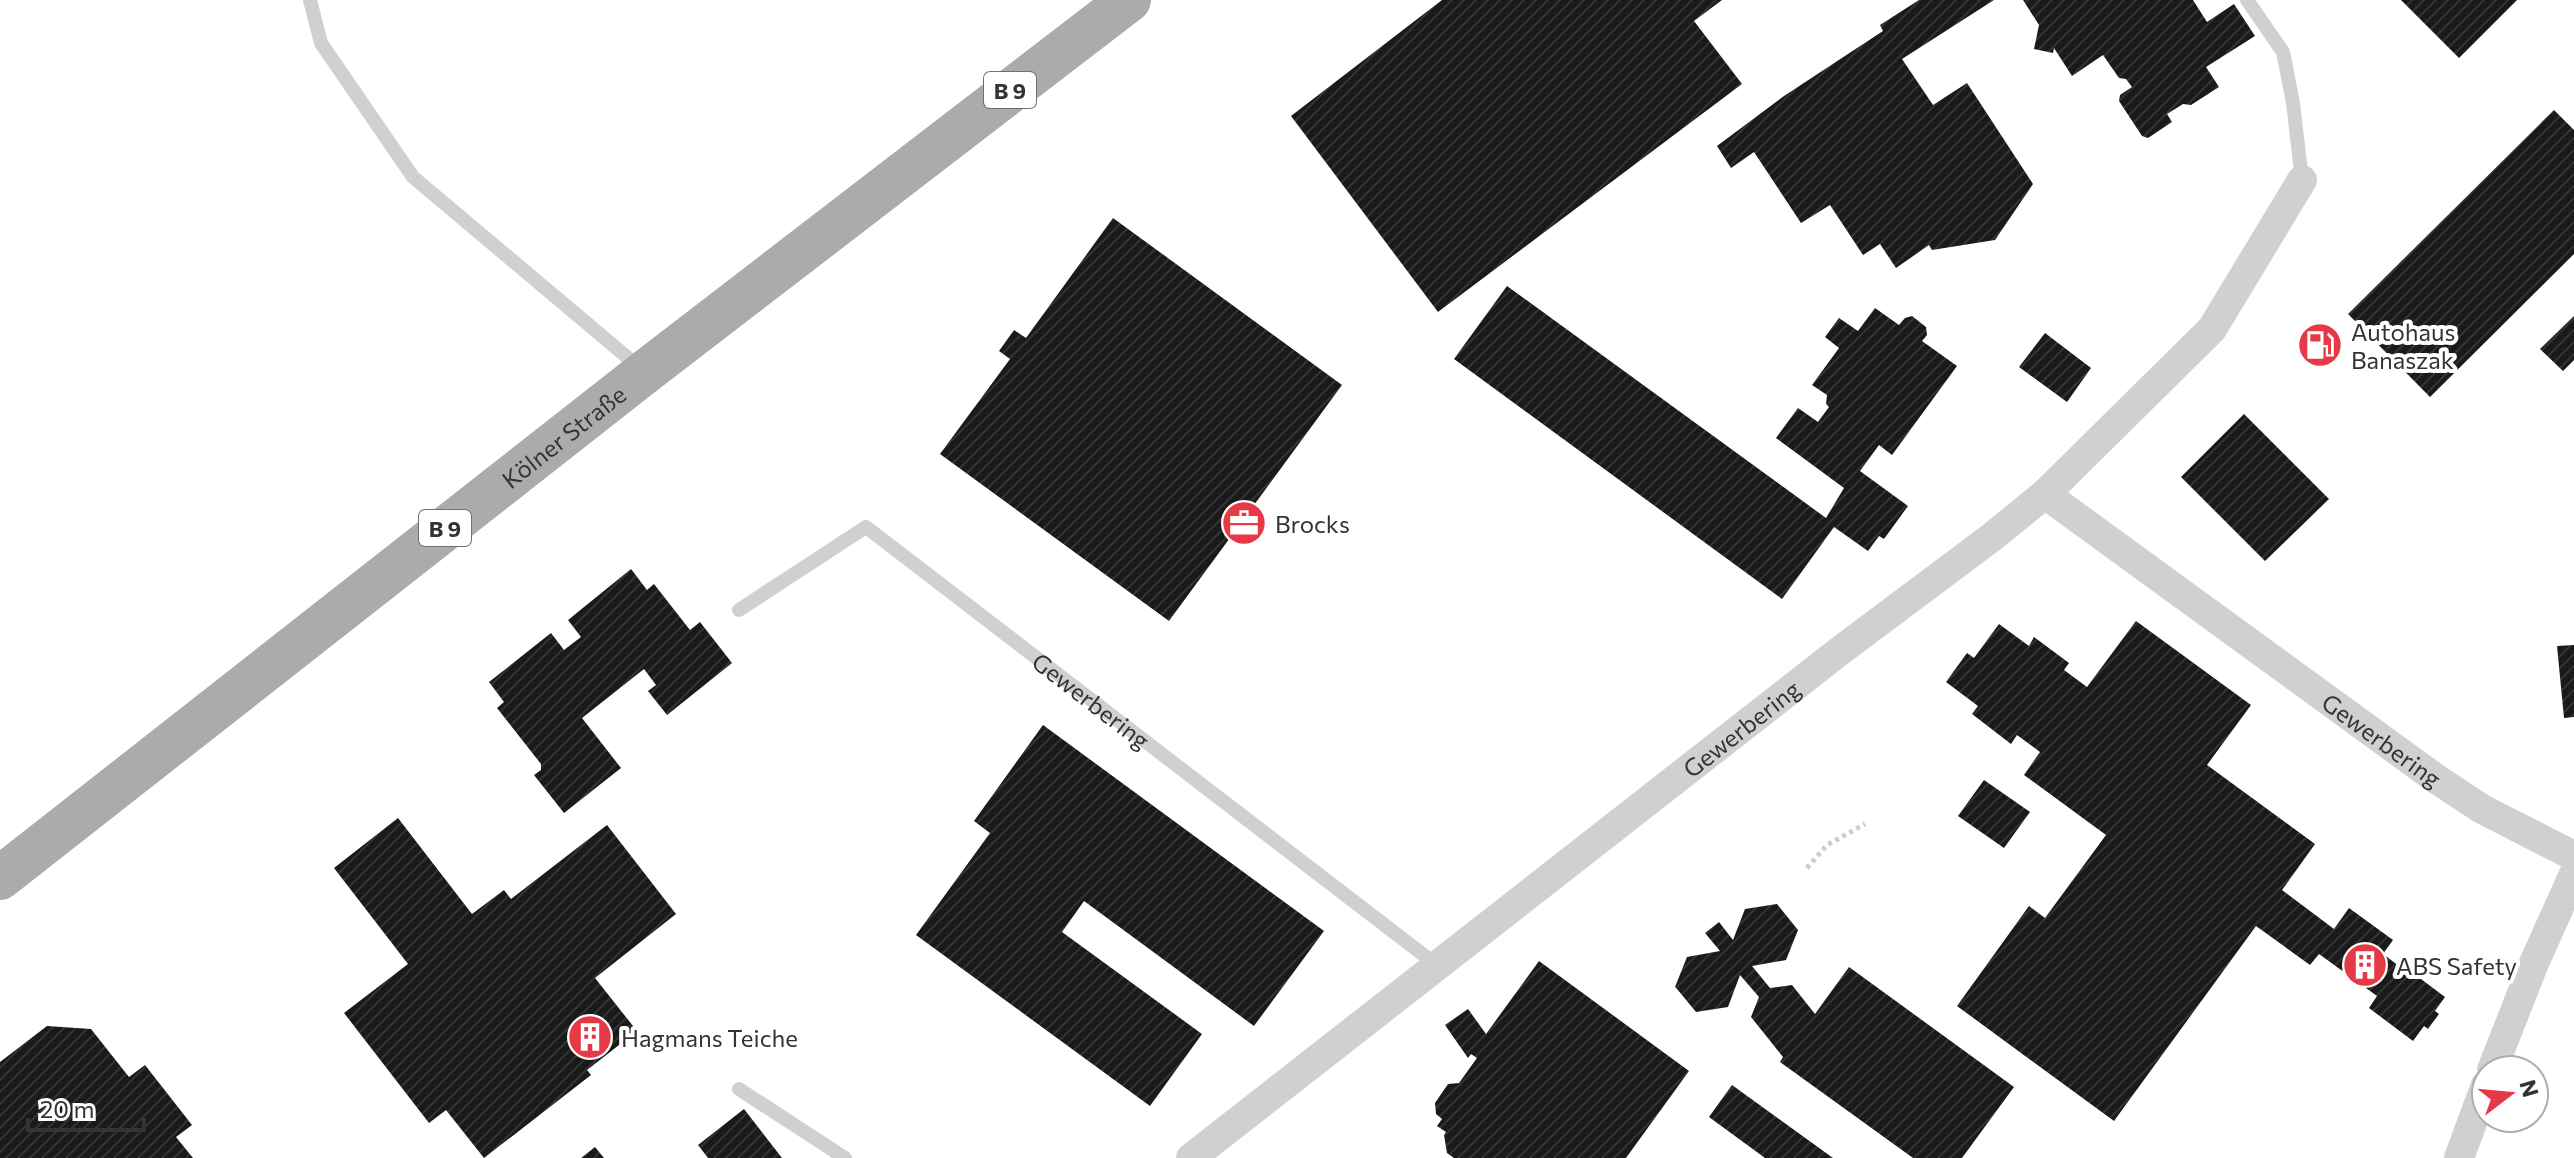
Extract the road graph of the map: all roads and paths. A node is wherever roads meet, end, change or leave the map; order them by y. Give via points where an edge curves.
1 (310, 0) edge
2 (1129, 0) edge
3 (2247, 0) edge
4 (2302, 180) joint
5 (645, 372) junction
6 (2045, 494) junction
7 (739, 610) dead end
8 (1865, 824) dead end
9 (2574, 856) edge
10 (1807, 868) dead end
11 (2574, 874) edge
12 (0, 878) edge
13 (1438, 966) junction
14 (2498, 1054) edge
15 (739, 1089) dead end
16 (2470, 1128) edge
17 (845, 1158) edge
18 (1191, 1158) edge
19 (2459, 1158) edge

1 - 5 lane via 321,43 413,177
2 - 5 main road, Kölner Straße / B 9
3 - 4 lane via 2283,52
4 - 6 street, Gewerbering via 2212,329
5 - 12 main road, Kölner Straße / B 9
6 - 9 street, Gewerbering via 2435,778
6 - 13 street, Gewerbering
7 - 13 lane, Gewerbering via 866,527
8 - 10 path via 1827,845
11 - 14 street
13 - 18 street, Gewerbering
15 - 17 lane
16 - 19 street

